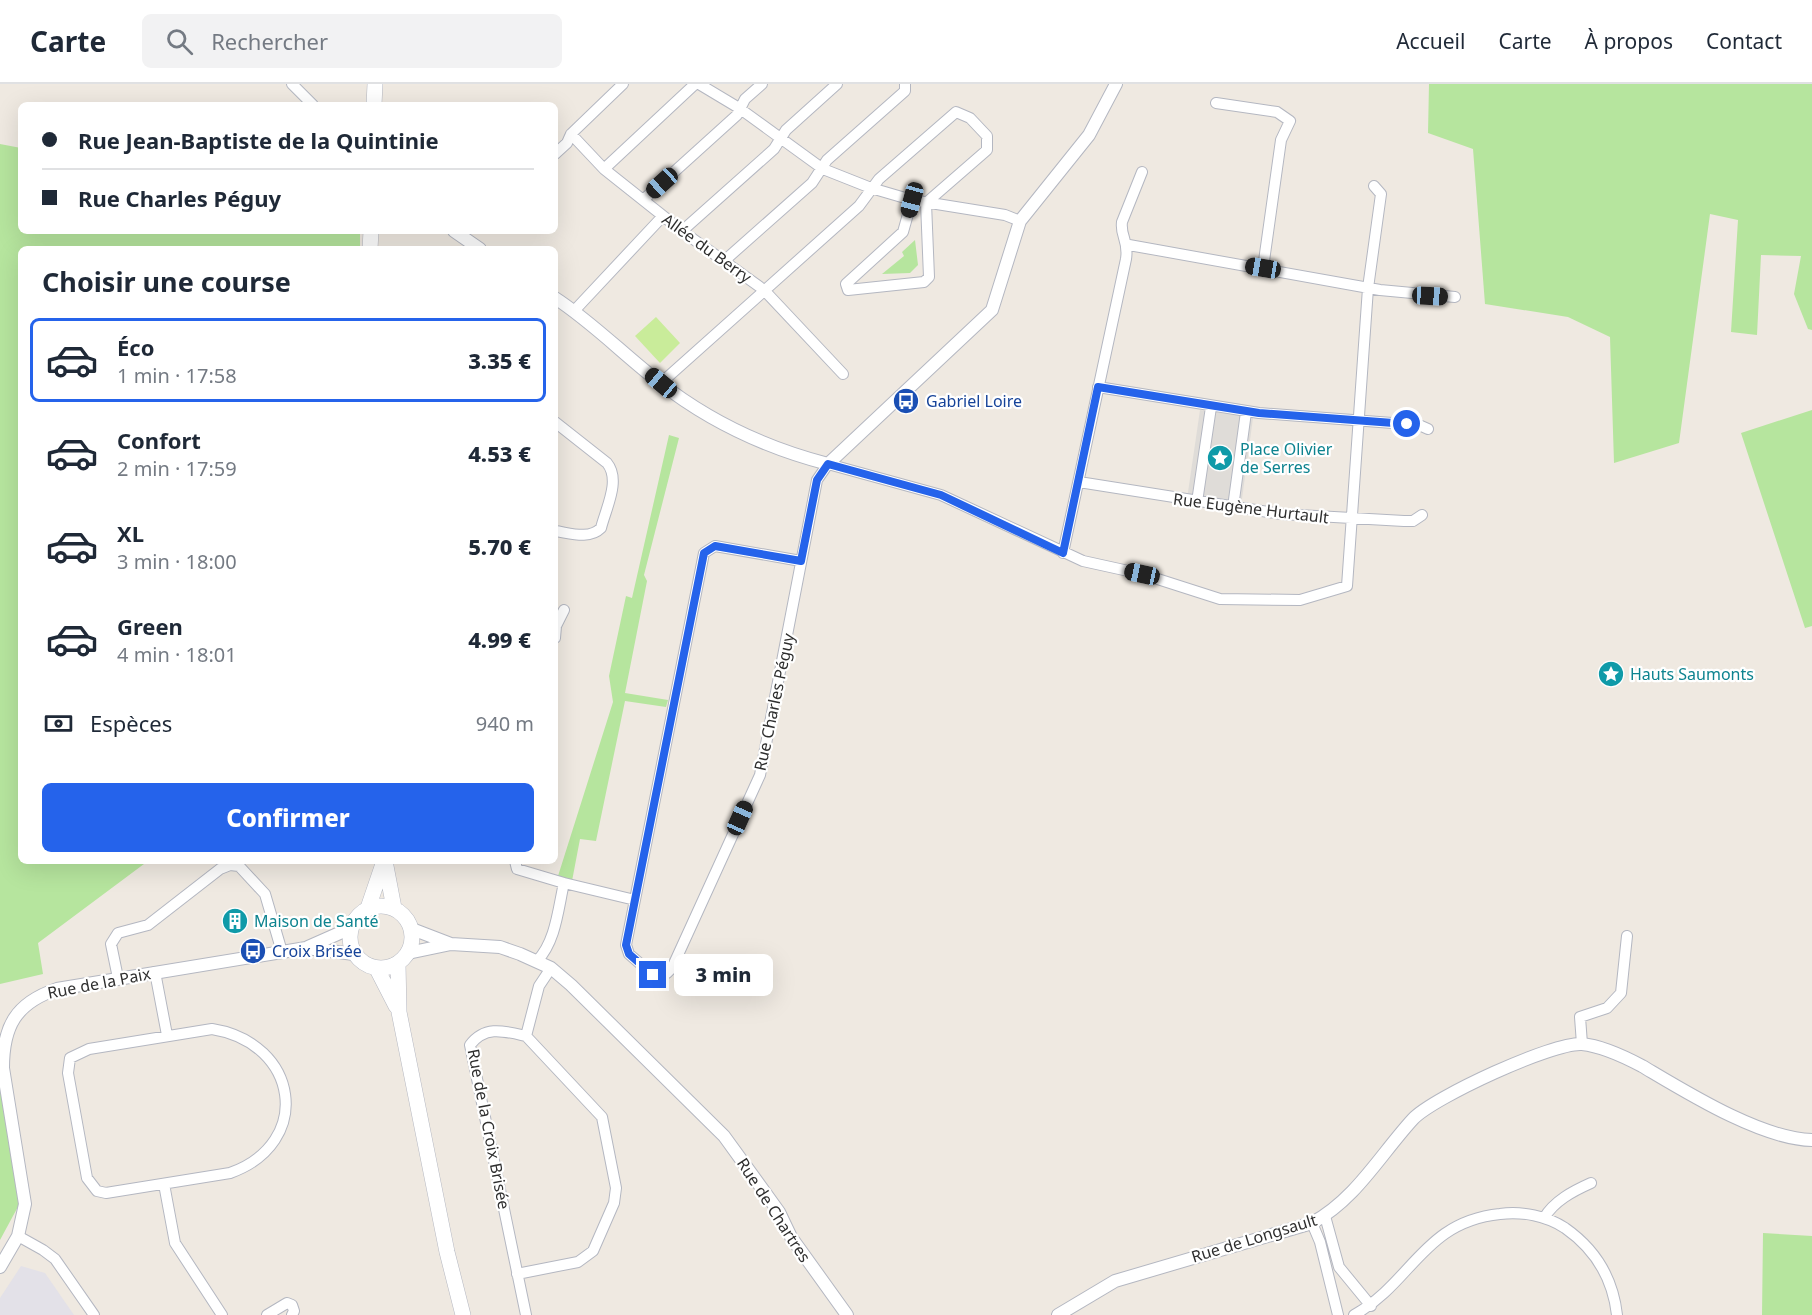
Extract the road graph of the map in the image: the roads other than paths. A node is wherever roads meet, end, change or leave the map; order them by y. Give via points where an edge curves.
1 (292, 84) edge
2 (375, 84) edge
3 (623, 84) edge
4 (697, 84) edge
5 (762, 84) edge
6 (837, 84) edge
7 (905, 84) edge
8 (1116, 84) edge
9 (310, 102) edge
10 (374, 102) edge
11 (1216, 103) dead end
12 (739, 108) junction
13 (571, 134) junction
14 (780, 139) junction
15 (558, 151) edge
16 (604, 169) junction
17 (823, 169) junction
18 (1142, 172) dead end
19 (1374, 186) dead end
20 (871, 188) junction
21 (643, 200) junction
22 (912, 200) junction
23 (926, 203) junction
24 (663, 216) junction
25 (1020, 221) junction
26 (682, 231) junction
27 (463, 234) edge
28 (1129, 245) junction
29 (477, 246) edge
30 (724, 261) junction
31 (1263, 268) junction
32 (1368, 288) junction
33 (764, 290) junction
34 (1455, 297) dead end
35 (558, 300) edge
36 (574, 311) junction
37 (843, 374) dead end
38 (661, 383) junction
39 (1098, 387) junction
40 (1211, 406) junction
41 (1246, 411) junction
42 (1359, 422) junction
43 (558, 424) edge
44 (1428, 429) dead end
45 (828, 464) junction
46 (1078, 482) junction
47 (1197, 502) junction
48 (1233, 507) junction
49 (1422, 515) dead end
50 (1352, 519) junction
51 (558, 531) edge
52 (1063, 553) junction
53 (801, 561) junction
54 (564, 610) dead end
55 (558, 623) edge
56 (384, 864) edge
57 (386, 864) edge
58 (516, 864) edge
59 (564, 883) junction
60 (635, 900) junction
61 (368, 908) junction
62 (394, 908) junction
63 (351, 928) junction
64 (412, 929) junction
65 (1628, 936) dead end
66 (451, 944) junction
67 (306, 948) junction
68 (282, 952) junction
69 (354, 954) junction
70 (403, 959) junction
71 (537, 961) junction
72 (551, 968) junction
73 (377, 969) junction
74 (155, 972) junction
75 (118, 978) junction
76 (399, 1012) junction
77 (167, 1035) junction
78 (526, 1036) junction
79 (1582, 1044) junction
80 (1812, 1140) edge
81 (1591, 1183) dead end
82 (165, 1184) junction
83 (1325, 1216) junction
84 (1544, 1218) junction
85 (1312, 1223) junction
86 (18, 1236) junction
87 (0, 1267) edge
88 (517, 1275) junction
89 (1371, 1306) junction
90 (94, 1315) edge
91 (222, 1315) edge
92 (267, 1315) edge
93 (292, 1315) edge
94 (464, 1315) edge
95 (526, 1315) edge
96 (847, 1315) edge
97 (1058, 1315) edge
98 (1338, 1315) edge
99 (1354, 1315) edge
100 (1617, 1315) edge

1 - 9 street
2 - 10 main road
3 - 13 street
4 - 12 street
4 - 16 street
5 - 12 street
6 - 14 street
7 - 17 street via 905,91 827,160
8 - 25 street via 1089,135
11 - 31 street via 1277,112 1290,121 1281,140
12 - 14 street
12 - 21 street via 737,115
13 - 15 street
13 - 16 street, Allée du Berry
14 - 17 street
14 - 26 street via 774,149
16 - 21 street, Allée du Berry
17 - 20 street
17 - 30 street
18 - 28 street via 1122,222 1121,230
19 - 32 street via 1381,194
20 - 22 street
20 - 23 street via 956,112 970,117 987,136 987,150
20 - 33 street via 859,206
21 - 24 street, Allée du Berry
22 - 23 street
22 - 23 street via 903,232 846,284 848,290 924,282 929,277
23 - 25 street via 1005,215
24 - 26 street, Allée du Berry
24 - 36 street
25 - 45 street via 993,310
26 - 30 street, Allée du Berry
27 - 29 street
28 - 31 street
28 - 39 street
30 - 33 street, Allée du Berry
31 - 32 street
32 - 34 street
32 - 42 street
33 - 37 street, Allée du Berry
33 - 38 street
35 - 36 street
36 - 38 street
38 - 45 street via 735,432
39 - 40 street
39 - 46 street
40 - 41 street
40 - 47 street
41 - 42 street
41 - 48 street
42 - 44 street via 1419,425
42 - 50 street
43 - 51 street via 607,463 614,479 601,528 596,533
45 - 52 street via 941,495
45 - 53 street, Rue Charles Péguy via 817,480
46 - 47 street, Rue Eugène Hurtault
46 - 52 street
47 - 48 street, Rue Eugène Hurtault
48 - 50 street, Rue Eugène Hurtault
49 - 50 street, Rue Eugène Hurtault via 1413,521
50 - 52 street via 1347,586 1300,600 1227,600
53 - 60 street, Rue Charles Péguy via 715,546 704,553
53 - 60 street, Rue Charles Péguy via 760,775 667,973 653,975 626,949
54 - 55 street
56 - 61 main road
57 - 62 main road
58 - 59 street via 522,871
59 - 60 street
59 - 71 street via 551,940
61 - 62 main road
61 - 63 main road via 357,916
62 - 64 main road
63 - 67 street, Rue de la Paix
63 - 69 main road
64 - 66 street
64 - 70 main road via 412,942
65 - 79 street via 1621,993 1607,1008 1580,1017
66 - 70 street
66 - 71 street, Rue de Chartres via 500,947
67 - 68 street, Rue de la Paix
67 - 69 street, Rue de la Paix
68 - 74 street, Rue de la Paix
68 - 75 street via 265,894 240,866 230,865 148,925 118,933 111,944
69 - 73 main road
70 - 73 main road
70 - 76 main road
71 - 72 street, Rue de Chartres
72 - 78 street via 539,986
72 - 96 street, Rue de Chartres via 724,1136
73 - 76 main road
74 - 75 street, Rue de la Paix
74 - 77 street
75 - 86 street, Rue de la Paix via 42,994 7,1029 3,1068 25,1204
76 - 94 main road via 447,1252
77 - 82 street via 78,1052 70,1058 68,1073 87,1178 92,1187 106,1193
77 - 82 street via 212,1029 233,1033 255,1044 271,1059 281,1079 285,1118 264,1156 247,1167
78 - 88 street, Rue de la Croix Brisée via 495,1030 477,1035 470,1045
78 - 88 street via 602,1117 615,1188 614,1203 593,1251 578,1262
79 - 80 street, Rue de Longsault via 1626,1058 1708,1104 1767,1129
79 - 83 street, Rue de Longsault via 1555,1047 1440,1099 1415,1118 1367,1175
81 - 84 street via 1575,1190
82 - 91 street via 175,1243
83 - 85 street, Rue de Longsault
83 - 89 street via 1338,1267
84 - 89 street via 1516,1212 1478,1216 1452,1227 1428,1245
84 - 100 street via 1578,1237 1595,1256 1608,1277
85 - 97 street, Rue de Longsault via 1114,1281
85 - 98 street
86 - 87 street, Rue de la Paix
86 - 90 street via 55,1259
88 - 95 street, Rue de la Croix Brisée
89 - 99 street
92 - 93 street via 287,1303 292,1305

